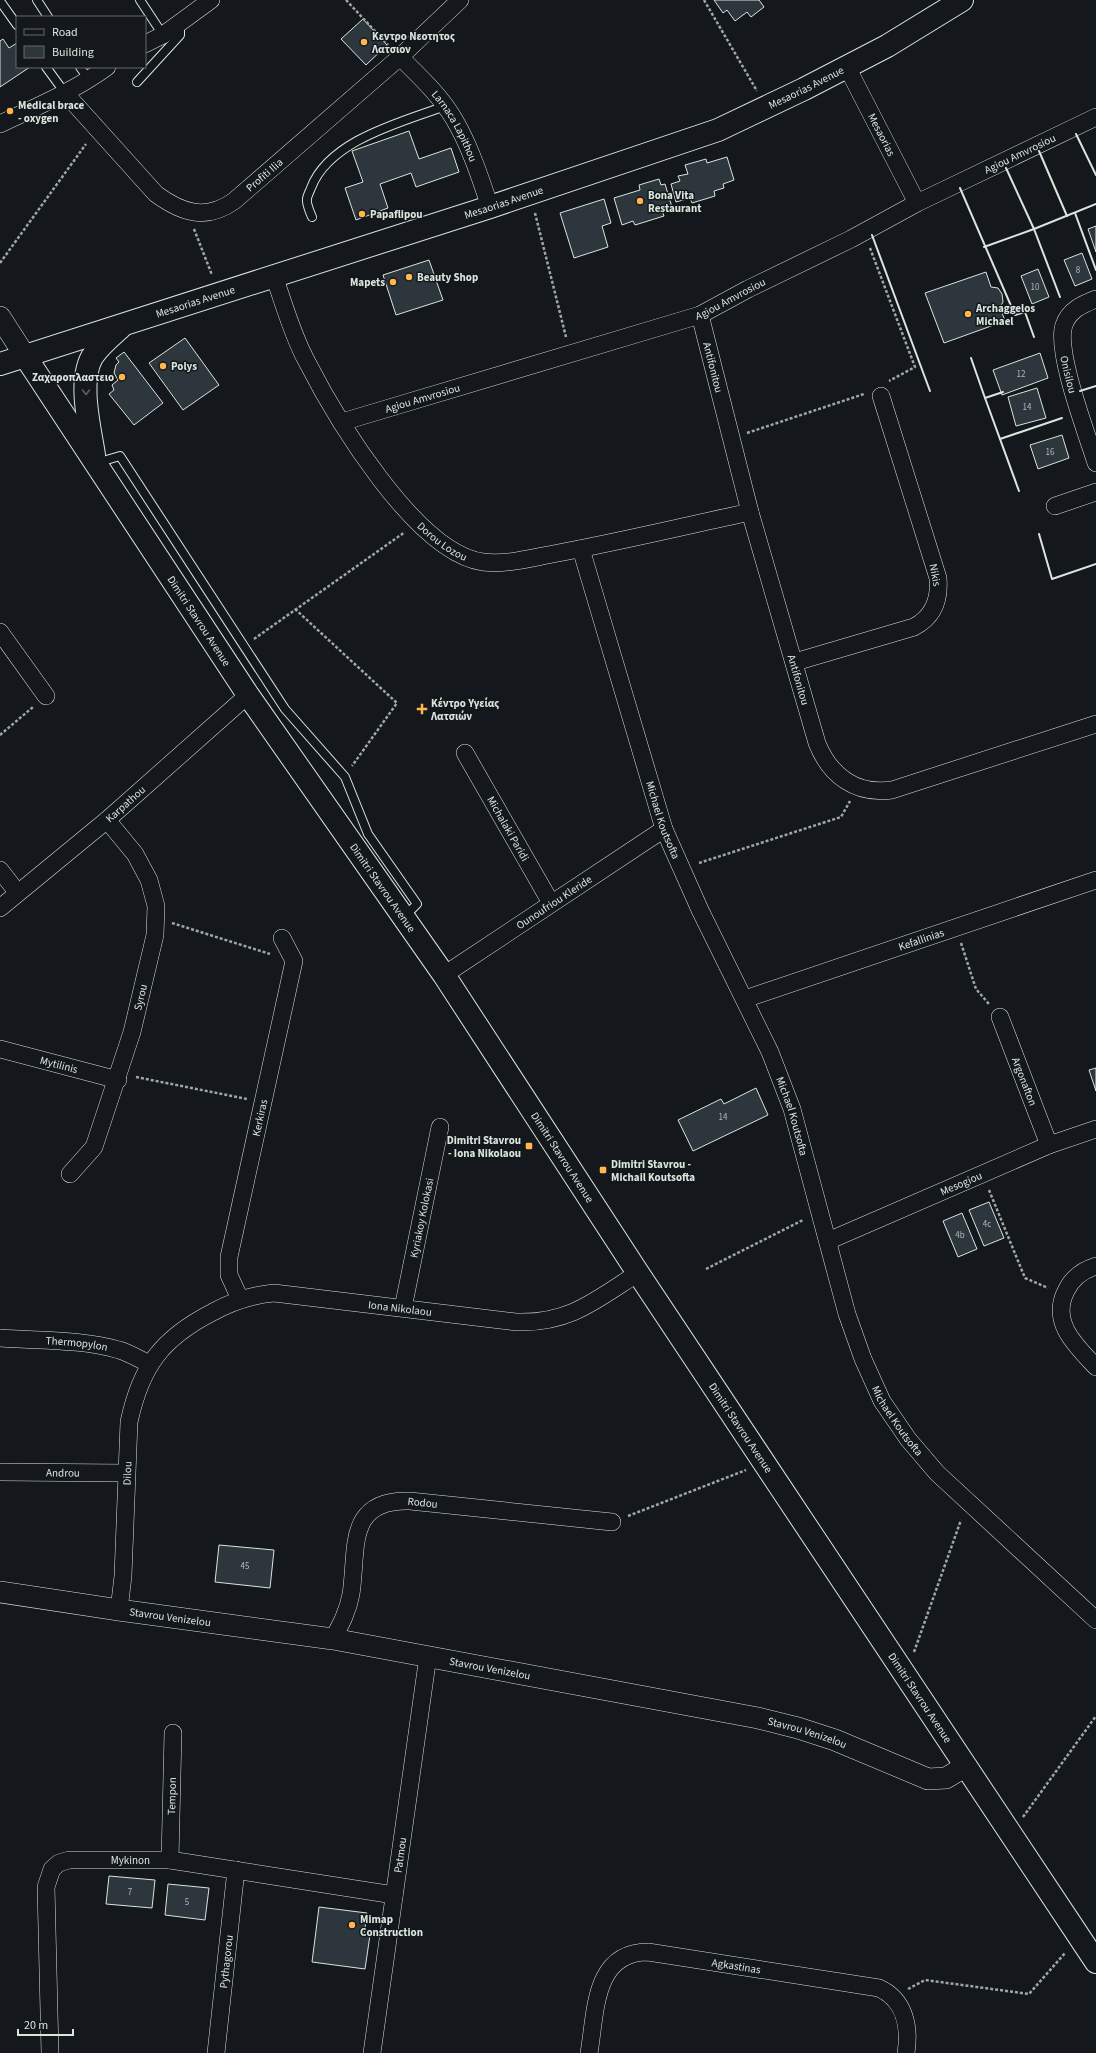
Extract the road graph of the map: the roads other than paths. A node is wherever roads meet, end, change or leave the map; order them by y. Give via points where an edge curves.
1 (37, 0) edge
2 (140, 0) edge
3 (211, 0) edge
4 (460, 0) edge
5 (962, 0) edge
6 (0, 1) edge
7 (47, 16) edge
8 (180, 23) junction
9 (16, 24) edge
10 (163, 35) junction
11 (146, 44) edge
12 (400, 57) junction
13 (847, 67) junction
14 (47, 68) edge
15 (103, 68) edge
16 (85, 73) edge
17 (138, 82) dead end
18 (64, 93) junction
19 (445, 106) junction
20 (1096, 117) edge
21 (0, 124) edge
22 (917, 203) junction
23 (490, 207) junction
24 (312, 217) dead end
25 (274, 276) junction
26 (1096, 300) edge
27 (700, 315) junction
28 (0, 317) edge
29 (124, 324) junction
30 (25, 356) junction
31 (0, 364) edge
32 (877, 394) road end
33 (342, 422) junction
34 (96, 463) junction
35 (1096, 463) edge
36 (1096, 492) edge
37 (1055, 506) dead end
38 (750, 512) junction
39 (581, 549) junction
40 (0, 632) edge
41 (795, 662) junction
42 (46, 696) road end
43 (248, 696) junction
44 (1096, 724) edge
45 (465, 754) dead end
46 (107, 820) junction
47 (664, 829) junction
48 (0, 870) edge
49 (1096, 880) edge
50 (17, 892) junction
51 (551, 903) junction
52 (0, 908) edge
53 (404, 918) junction
54 (282, 938) dead end
55 (444, 975) junction
56 (745, 999) junction
57 (1000, 1017) road end
58 (0, 1049) edge
59 (119, 1077) junction
60 (440, 1127) dead end
61 (1096, 1129) edge
62 (1050, 1145) junction
63 (70, 1174) dead end
64 (828, 1241) junction
65 (1096, 1266) edge
66 (638, 1272) junction
67 (240, 1299) junction
68 (403, 1308) junction
69 (0, 1338) edge
70 (164, 1344) joint
71 (150, 1364) junction
72 (1096, 1368) edge
73 (0, 1472) edge
74 (126, 1473) junction
75 (612, 1522) road end
76 (0, 1592) edge
77 (119, 1610) junction
78 (1096, 1620) edge
79 (332, 1639) junction
80 (428, 1656) junction
81 (173, 1733) dead end
82 (966, 1766) junction
83 (170, 1860) junction
84 (236, 1870) junction
85 (394, 1895) junction
86 (1096, 1962) edge
87 (50, 2053) edge
88 (216, 2053) edge
89 (372, 2053) edge
90 (589, 2053) edge
91 (906, 2053) edge

1 - 7 lane
2 - 10 lane
3 - 8 street
4 - 12 street, Profiti Ilia
5 - 13 main road, Mesaorias Avenue via 906,35
6 - 9 lane
8 - 10 street
8 - 17 lane via 180,35
10 - 11 street
12 - 18 street, Profiti Ilia via 234,201 222,209 209,212 186,210 168,203 156,194
12 - 19 street, Larnaca Lapithou
13 - 22 street, Mesaorias
13 - 23 main road, Mesaorias Avenue via 718,130
14 - 18 lane
15 - 16 street
16 - 18 street
18 - 21 street
19 - 23 street, Larnaca Lapithou via 467,145
19 - 24 lane via 387,127 337,154 315,177 307,199
20 - 22 street, Agiou Amvrosiou
22 - 27 street, Agiou Amvrosiou
23 - 25 main road, Mesaorias Avenue
25 - 29 main road, Mesaorias Avenue
25 - 33 street, Dorou Lozou via 305,359
26 - 35 street, Onisilou via 1082,305 1069,316 1064,323 1062,343 1065,363
27 - 33 street, Agiou Amvrosiou
27 - 38 street, Antifonitou
28 - 30 street
29 - 30 main road, Mesaorias Avenue
29 -> 34 main road via 99,348 88,366 86,396
30 - 31 main road, Mesaorias Avenue
30 - 34 main road, Dimitri Stavrou Avenue
32 - 41 street, Nikis via 938,578 937,600 926,618 914,627
33 - 39 street, Dorou Lozou via 379,476 418,522 451,550 484,562 508,562
34 - 43 main road, Dimitri Stavrou Avenue
34 - 53 lane via 120,456 285,709 344,777 368,834 417,904
36 - 37 street
38 - 39 street, Dorou Lozou
38 - 41 street, Antifonitou
39 - 47 street, Michael Koutsofta
40 - 42 street
41 - 44 street, Antifonitou via 822,755 834,772 849,784 859,788 884,791 902,787
43 - 46 street, Karpathou
43 - 53 main road, Dimitri Stavrou Avenue
45 - 51 street, Michalaki Paridi
46 - 50 street, Karpathou
46 - 59 street, Syrou via 128,844 142,866 153,894 156,918 153,950
47 - 51 street, Ounoufriou Kleride
47 - 56 street, Michael Koutsofta
48 - 50 street
49 - 56 street, Kefallinias
50 - 52 street, Karpathou
51 - 55 street, Ounoufriou Kleride
53 - 55 main road, Dimitri Stavrou Avenue
54 - 67 street, Kerkiras via 294,961 229,1257 229,1275
55 - 66 main road, Dimitri Stavrou Avenue
56 - 64 street, Michael Koutsofta via 784,1085
57 - 62 street, Argonafton
58 - 59 street, Mytilinis
59 - 63 street, Syrou via 94,1148
60 - 68 street, Kyriakoy Kolokasi
61 - 62 street, Mesogiou
62 - 64 street, Mesogiou
64 - 78 street, Michael Koutsofta via 853,1333 882,1400 921,1455
65 - 72 street via 1074,1278 1064,1295 1061,1315 1072,1342
66 - 68 street, Iona Nikolaou via 583,1308 549,1320 516,1322
66 - 82 main road, Dimitri Stavrou Avenue
67 - 68 street, Iona Nikolaou via 264,1294 287,1294
67 - 70 street, Iona Nikolaou via 181,1330
69 - 71 street, Thermopylon via 99,1346 120,1350
70 - 71 street, Dilou
71 - 74 street, Dilou via 138,1386 132,1408
73 - 74 street, Androu
74 - 77 street, Dilou via 123,1576
75 - 79 street, Rodou via 410,1501 392,1502 376,1507 364,1518 357,1534 349,1605 342,1624
76 - 77 street, Stavrou Venizelou
77 - 79 street, Stavrou Venizelou
79 - 80 street, Stavrou Venizelou
80 - 82 street, Stavrou Venizelou via 778,1723 841,1742 928,1779 946,1778
80 - 85 street, Patmou
81 - 83 street, Tempon
82 - 86 main road, Dimitri Stavrou Avenue
83 - 84 street, Mykinon
83 - 87 street, Mykinon via 81,1858 59,1863 52,1869 46,1887
84 - 85 street, Mykinon
84 - 88 street, Pythagorou
85 - 89 street, Patmou
90 - 91 street, Agkastinas via 602,1980 612,1965 631,1953 656,1952 872,1986 893,1996 902,2009 908,2041

